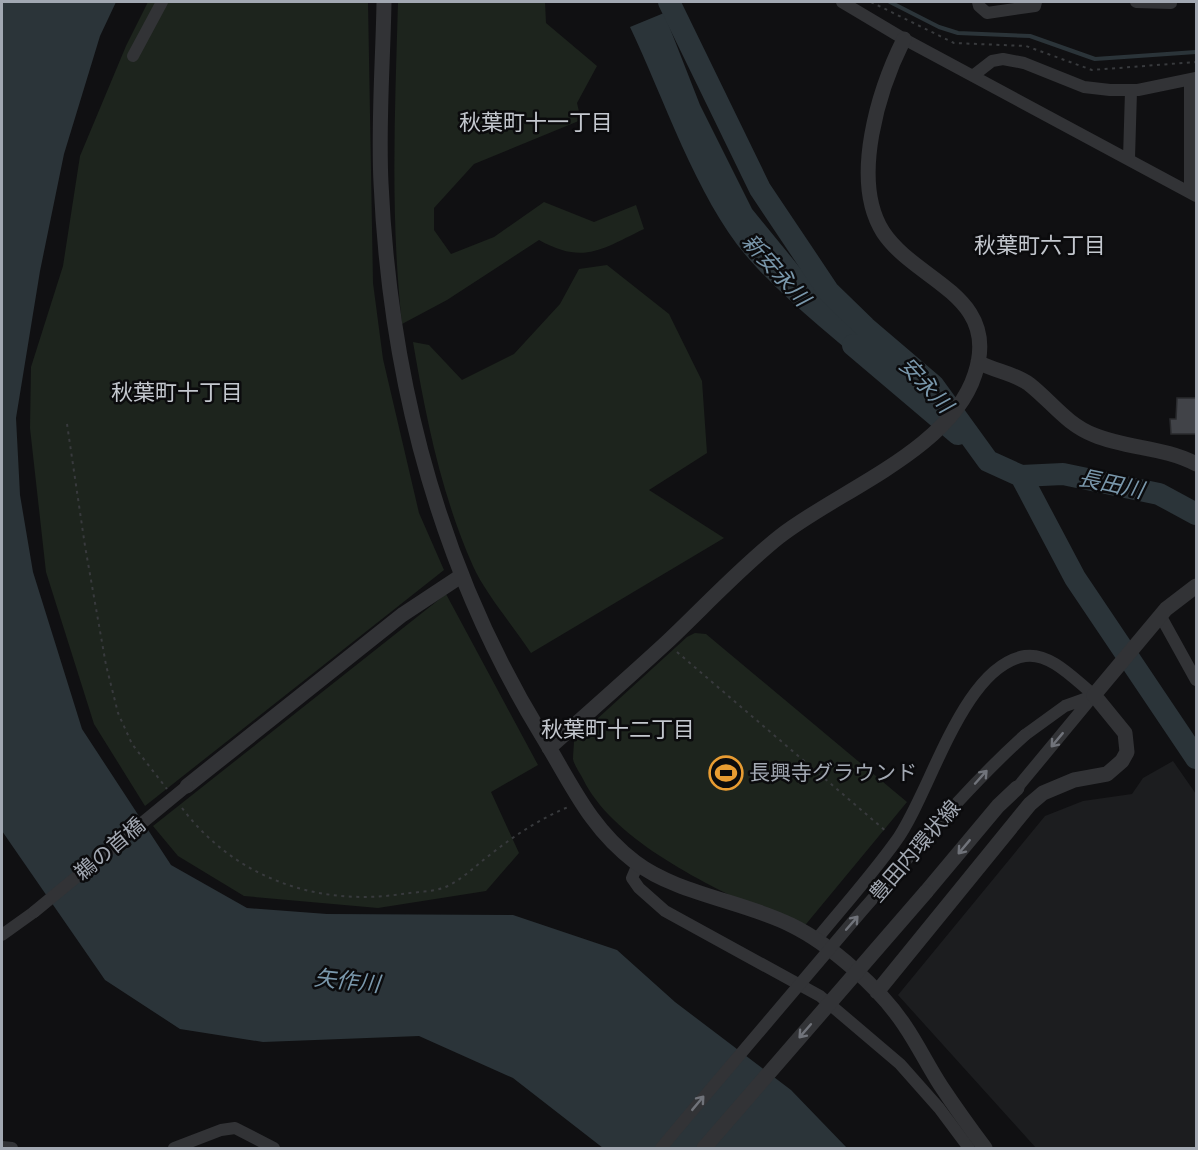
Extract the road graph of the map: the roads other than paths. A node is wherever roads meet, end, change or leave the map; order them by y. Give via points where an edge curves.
1 (162, 2) edge
2 (384, 2) edge
3 (842, 2) edge
4 (978, 2) edge
5 (1036, 2) edge
6 (1136, 2) edge
7 (1170, 3) dead end
8 (904, 39) junction
9 (133, 56) dead end
10 (974, 75) junction
11 (1193, 79) edge
12 (1131, 91) junction
13 (1129, 158) junction
14 (1193, 194) edge
15 (978, 362) junction
16 (1197, 465) edge
17 (461, 576) junction
18 (1197, 586) edge
19 (1160, 615) junction
20 (1197, 680) edge
21 (1094, 695) junction
22 (549, 748) junction
23 (187, 786) joint
24 (1017, 788) joint
25 (638, 864) junction
26 (2, 935) edge
27 (816, 940) junction
28 (877, 992) junction
29 (2, 1147) edge
30 (12, 1149) edge
31 (174, 1149) edge
32 (274, 1149) edge
33 (661, 1149) edge
34 (704, 1149) edge
35 (969, 1149) edge
36 (985, 1149) edge

1 - 9 street
2 - 17 street via 381,180 398,358 436,509
3 - 8 street
4 - 5 street via 987,13 1035,6
6 - 7 street
8 - 10 street
8 - 15 street via 876,108 870,180 874,211 890,240 953,292 966,308 979,340
10 - 12 street via 992,61 1003,59 1024,63 1084,87
10 - 13 street
11 - 12 street
11 - 14 street
12 - 13 street
13 - 14 street
15 - 16 street via 1027,382 1066,420 1092,435 1165,451
15 - 22 street via 961,401 935,431 893,466 780,536
17 - 22 street via 498,657
17 - 23 street via 402,615
18 - 19 street
19 - 20 street
19 - 21 street
21 -> 24 street
21 - 27 street via 1041,657 1011,659 994,673 953,727 897,841
21 - 28 street via 1125,733 1127,752 1118,767 1107,774 1087,776 1043,793 1030,804
33 -> 21 street, 豊田内環状線, bridge via 892,876 990,767 1065,706
22 - 25 street via 603,835
23 - 26 street, 鵜の首橋, bridge
24 -> 34 street, 豊田内環状線, bridge
25 - 27 street via 684,886 778,919
25 - 35 street via 632,878 664,911 820,996 900,1064
27 - 28 street
28 - 36 street via 903,1022 939,1084
29 - 30 street
31 - 32 street via 235,1128

